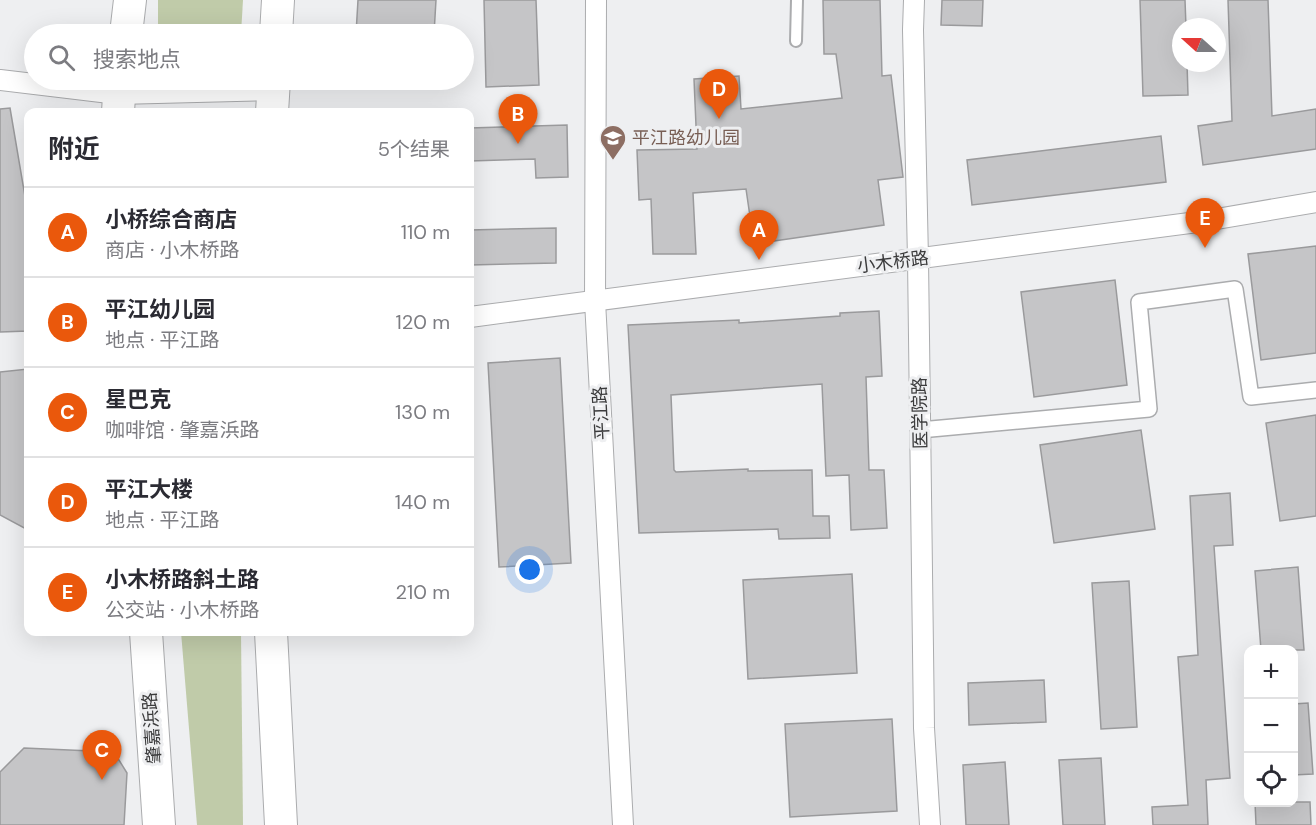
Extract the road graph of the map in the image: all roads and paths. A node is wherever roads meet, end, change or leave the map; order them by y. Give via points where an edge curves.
1 (130, 0) edge
2 (278, 0) edge
3 (596, 0) edge
4 (797, 0) edge
5 (914, 0) edge
6 (127, 24) edge
7 (277, 24) edge
8 (796, 41) dead end
9 (0, 80) edge
10 (24, 83) edge
11 (79, 90) edge
12 (273, 94) edge
13 (119, 95) edge
14 (1316, 202) edge
15 (918, 259) junction
16 (595, 301) junction
17 (474, 316) edge
18 (1316, 390) edge
19 (920, 430) junction
20 (146, 636) edge
21 (271, 636) edge
22 (159, 825) edge
23 (281, 825) edge
24 (623, 825) edge
25 (930, 825) edge

1 - 6 main road
2 - 7 main road
3 - 16 street, 平江路
4 - 8 lane
5 - 15 street, 医学院路
9 - 10 street
11 - 13 street
12 - 13 street
14 - 15 street, 小木桥路 via 1205,221
15 - 16 street, 小木桥路
15 - 19 street, 医学院路
16 - 17 street, 小木桥路
16 - 24 street, 平江路
18 - 19 street via 1251,397 1235,289 1139,302 1149,409
19 - 25 street, 医学院路 via 924,728
20 - 22 main road, 肇嘉浜路
21 - 23 main road

